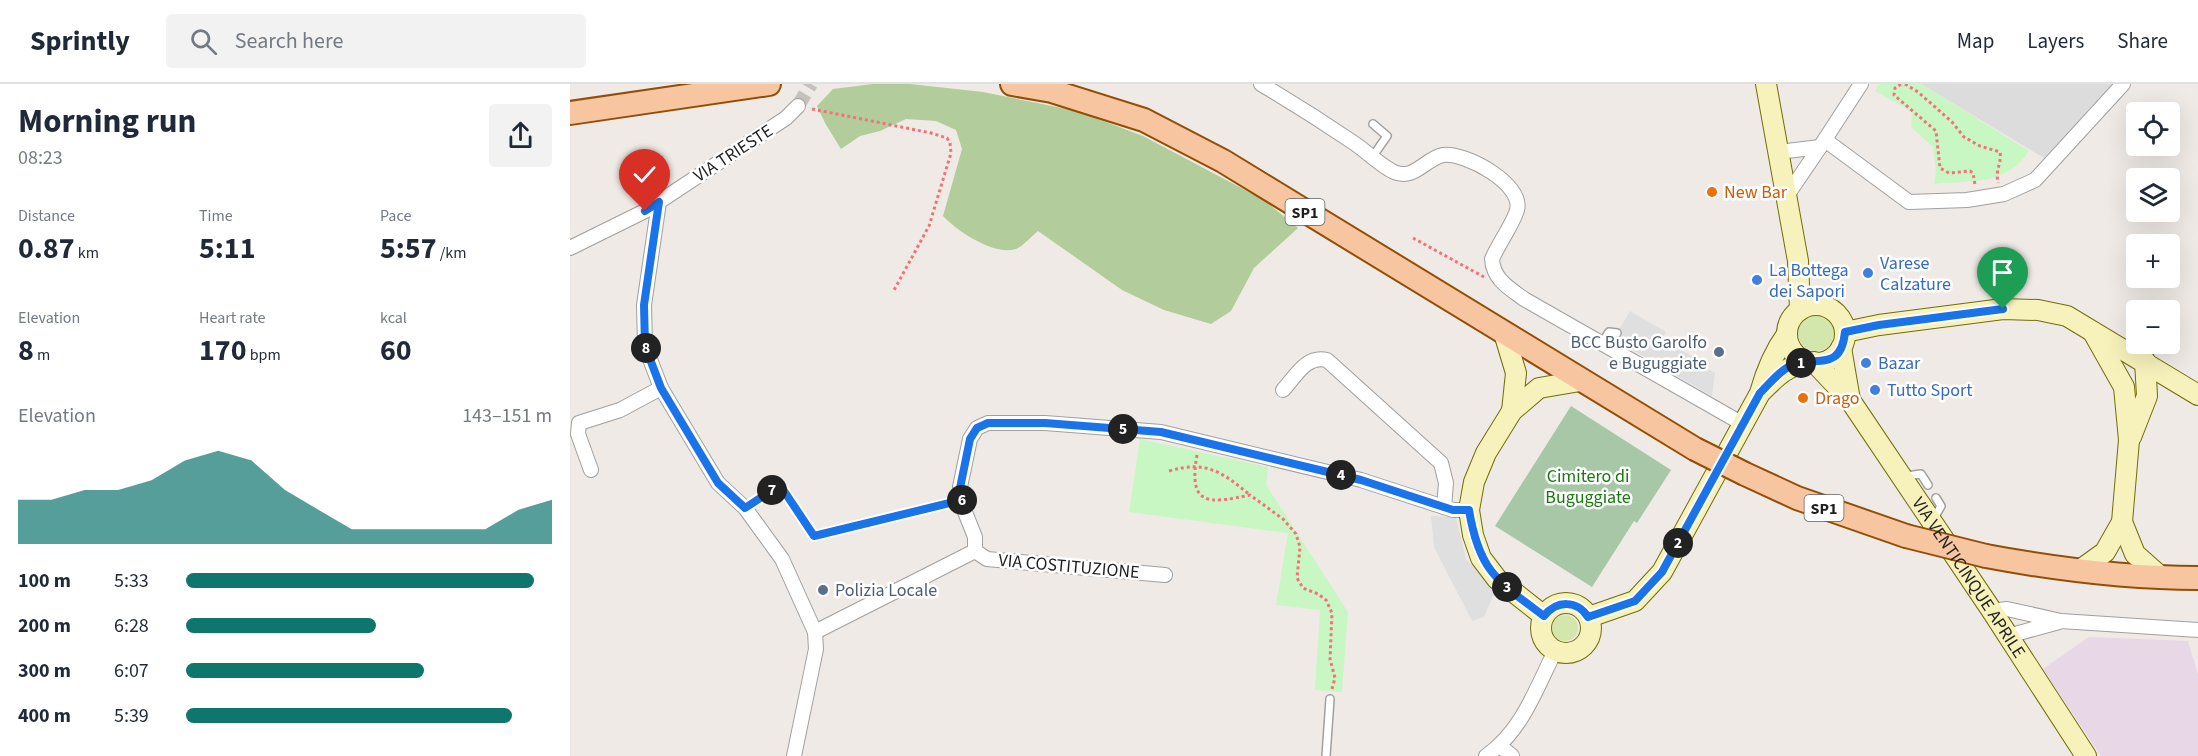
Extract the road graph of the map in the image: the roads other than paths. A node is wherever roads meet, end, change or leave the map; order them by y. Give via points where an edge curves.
1 (769, 84) edge
2 (1012, 84) edge
3 (1262, 84) edge
4 (1766, 84) edge
5 (1861, 84) edge
6 (2123, 84) edge
7 (798, 106) tunnel mouth
8 (570, 113) edge
9 (1373, 124) dead end
10 (1822, 144) junction
11 (1778, 152) junction
12 (1373, 156) junction
13 (1786, 198) junction
14 (659, 202) junction
15 (570, 248) edge
16 (1798, 261) junction
17 (1828, 308) junction
18 (1800, 310) junction
19 (2091, 330) junction
20 (1504, 333) junction
21 (1617, 333) dead end
22 (1787, 334) junction
23 (1843, 340) junction
24 (1602, 343) junction
25 (1812, 362) junction
26 (2145, 362) junction
27 (1580, 381) junction
28 (2178, 383) junction
29 (2124, 387) junction
30 (661, 388) junction
31 (1283, 390) dead end
32 (1760, 393) junction
33 (2198, 394) edge
34 (2147, 396) junction
35 (1850, 400) junction
36 (1512, 411) junction
37 (1743, 424) junction
38 (2129, 440) junction
39 (591, 470) dead end
40 (1901, 477) junction
41 (1928, 485) dead end
42 (1936, 498) dead end
43 (1444, 507) junction
44 (1469, 510) junction
45 (1932, 522) junction
46 (2122, 522) junction
47 (975, 551) junction
48 (2080, 570) junction
49 (1165, 575) dead end
50 (2163, 578) junction
51 (2198, 578) edge
52 (1992, 611) junction
53 (1544, 616) junction
54 (1588, 617) junction
55 (2061, 621) junction
56 (2198, 630) edge
57 (815, 632) junction
58 (2008, 636) junction
59 (1555, 651) junction
60 (1330, 699) road end
61 (1500, 746) junction
62 (2082, 755) edge
63 (794, 756) edge
64 (1326, 756) edge
65 (1486, 756) edge
66 (1512, 756) edge

1 - 8 main road
2 - 20 main road, SP1 via 1052,91 1144,120 1223,161
3 - 12 street
4 - 11 main road
5 - 10 street
6 - 10 street via 2035,180 2000,195 1909,202
7 - 14 street, VIA TRIESTE via 786,118
9 - 12 lane via 1387,136
10 - 11 street
10 - 13 street
11 - 13 main road
12 - 24 street via 1402,174 1442,155 1451,155 1499,176 1512,190 1517,210 1492,259 1496,276 1505,286
13 - 16 main road
14 - 15 street, VIA TRIESTE
14 - 30 street via 644,305 645,346
16 - 17 main road
16 - 18 main road
17 - 18 main road via 1818,305
17 - 23 main road via 1840,317
18 - 22 main road
19 - 23 main road via 2067,316 2003,309 1879,325
19 - 26 main road
19 - 29 main road
20 - 27 main road, SP1
20 - 36 main road via 1515,373
21 - 24 lane via 1609,332
22 - 25 main road via 1793,352
22 - 32 main road via 1777,347
23 - 25 main road via 1830,359
23 - 35 main road, VIA VENTICINQUE APRILE
24 - 37 street via 1648,364
25 - 32 main road via 1792,365
25 - 35 main road, VIA VENTICINQUE APRILE
26 - 28 main road
26 - 29 main road
26 - 34 main road
27 - 36 main road via 1539,388
27 - 48 main road, SP1, bridge via 1695,449 1797,498 1906,536 1986,556
28 - 33 main road
28 - 34 main road
29 - 38 main road
30 - 39 street via 620,410 579,423 578,434
30 - 57 street via 718,483 745,508 782,559
31 - 43 street via 1308,362 1327,360 1441,463 1446,483
32 - 37 main road
34 - 38 main road
35 - 40 main road, VIA VENTICINQUE APRILE
36 - 44 main road via 1486,453 1474,482
37 - 54 main road via 1662,572 1635,601
38 - 46 main road
40 - 41 lane via 1921,474
40 - 45 main road, VIA VENTICINQUE APRILE
42 - 45 lane via 1941,506
43 - 44 street, VIA COSTITUZIONE
43 - 47 street, VIA COSTITUZIONE via 1361,480 1161,432 988,423 977,428 970,439 960,488 975,537
44 - 53 main road via 1481,558 1497,579
45 - 52 main road, VIA VENTICINQUE APRILE
46 - 48 main road via 2105,552
46 - 50 main road via 2135,554
47 - 49 street, VIA COSTITUZIONE via 987,559
47 - 57 street, VIA COSTITUZIONE
48 - 50 main road, SP1
50 - 51 main road, SP1
52 - 55 street via 2007,609
52 - 58 main road, VIA VENTICINQUE APRILE
53 - 54 main road via 1563,603 1578,606
53 - 59 main road via 1541,632
54 - 59 main road via 1591,633 1584,646 1570,653
55 - 56 street
55 - 58 street
57 - 63 street via 816,649
58 - 62 main road, VIA VENTICINQUE APRILE
59 - 61 street via 1516,728
60 - 64 lane
61 - 65 street
61 - 66 street

